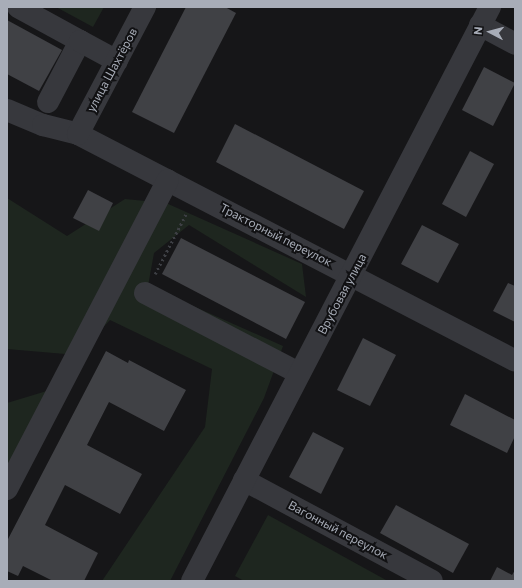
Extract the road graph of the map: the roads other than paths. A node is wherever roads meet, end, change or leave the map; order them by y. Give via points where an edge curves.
1 (18, 7) edge
2 (145, 7) edge
3 (485, 16) edge
4 (80, 41) junction
5 (515, 44) edge
6 (117, 61) junction
7 (48, 102) dead end
8 (7, 110) edge
9 (78, 134) junction
10 (168, 180) junction
11 (353, 275) junction
12 (145, 293) road end
13 (515, 361) edge
14 (299, 373) junction
15 (244, 480) junction
16 (7, 489) edge
17 (409, 576) edge
18 (199, 579) edge
19 (432, 581) edge

1 - 4 street
2 - 6 street, улица Шахтёров
3 - 5 street
3 - 11 street, Врубовая улица
4 - 6 street
4 - 7 street
6 - 9 street, улица Шахтёров
8 - 9 street, Тракторный переулок via 43,125
9 - 10 street, Тракторный переулок
10 - 11 street, Тракторный переулок
10 - 16 street
11 - 13 street, Тракторный переулок
11 - 14 street, Врубовая улица
12 - 14 street
14 - 15 street, Врубовая улица
15 - 17 street, Вагонный переулок
15 - 18 street, Врубовая улица
17 - 19 street, Вагонный переулок

